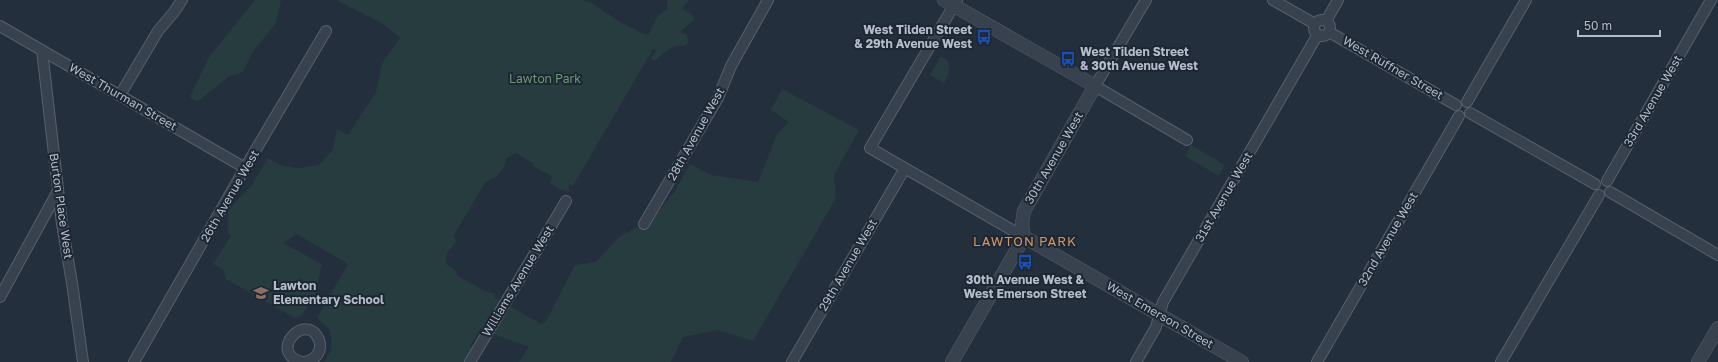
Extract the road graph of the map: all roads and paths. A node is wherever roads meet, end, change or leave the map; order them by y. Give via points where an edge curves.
1 (182, 0) edge
2 (768, 0) edge
3 (1146, 0) edge
4 (1273, 0) edge
5 (1338, 0) edge
6 (1526, 0) edge
7 (1711, 0) edge
8 (952, 2) edge
9 (1326, 21) junction
10 (1315, 24) junction
11 (0, 26) edge
12 (326, 31) dead end
13 (1329, 32) junction
14 (1318, 34) junction
15 (42, 50) junction
16 (1095, 86) junction
17 (120, 95) junction
18 (1467, 102) junction
19 (1456, 105) junction
20 (1470, 113) junction
21 (1459, 116) junction
22 (1186, 140) dead end
23 (245, 168) junction
24 (905, 168) junction
25 (1607, 181) junction
26 (1595, 184) junction
27 (58, 191) junction
28 (1610, 192) junction
29 (1599, 196) junction
30 (566, 201) dead end
31 (644, 224) dead end
32 (1024, 237) junction
33 (1718, 255) edge
34 (0, 297) edge
35 (1159, 315) junction
36 (1718, 328) edge
37 (83, 362) edge
38 (134, 362) edge
39 (470, 362) edge
40 (792, 362) edge
41 (952, 362) edge
42 (1136, 362) edge
43 (1242, 362) edge
44 (1318, 362) edge
45 (1501, 362) edge
46 (1698, 362) edge

1 - 17 street via 158,31
2 - 31 street, 28th Avenue West via 731,66 718,98
3 - 16 street, 30th Avenue West
4 - 10 street
5 - 9 street
6 - 18 street
7 - 25 street, 33rd Avenue West
8 - 16 street
8 - 24 street, West Emerson Street via 870,148
9 - 10 street via 1320,20
9 - 13 street via 1330,26
10 - 14 street via 1315,31
11 - 15 street, West Thurman Street
12 - 23 street, 26th Avenue West
13 - 14 street via 1324,36
13 - 19 street, West Ruffner Street
14 - 35 street, 31st Avenue West via 1163,302
15 - 17 street, West Thurman Street
15 - 27 street, Burton Place West
16 - 22 street
16 - 32 street, 30th Avenue West via 1024,211
17 - 23 street, West Thurman Street
18 - 19 street via 1461,101
18 - 20 street via 1471,107
19 - 21 street via 1455,110
20 - 21 street
20 - 26 street
21 - 44 street, 32nd Avenue West
23 - 38 street, 26th Avenue West
24 - 32 street, West Emerson Street
24 - 40 street, 29th Avenue West
25 - 26 street via 1600,180
25 - 28 street via 1611,186
26 - 29 street via 1595,192
27 - 34 street
27 - 37 street, Burton Place West
28 - 29 street via 1605,196
28 - 33 street
29 - 45 street
30 - 39 street, Williams Avenue West
32 - 35 street, West Emerson Street
32 - 41 street
35 - 42 street, 31st Avenue West via 1156,327
35 - 43 street, West Emerson Street
36 - 46 street

